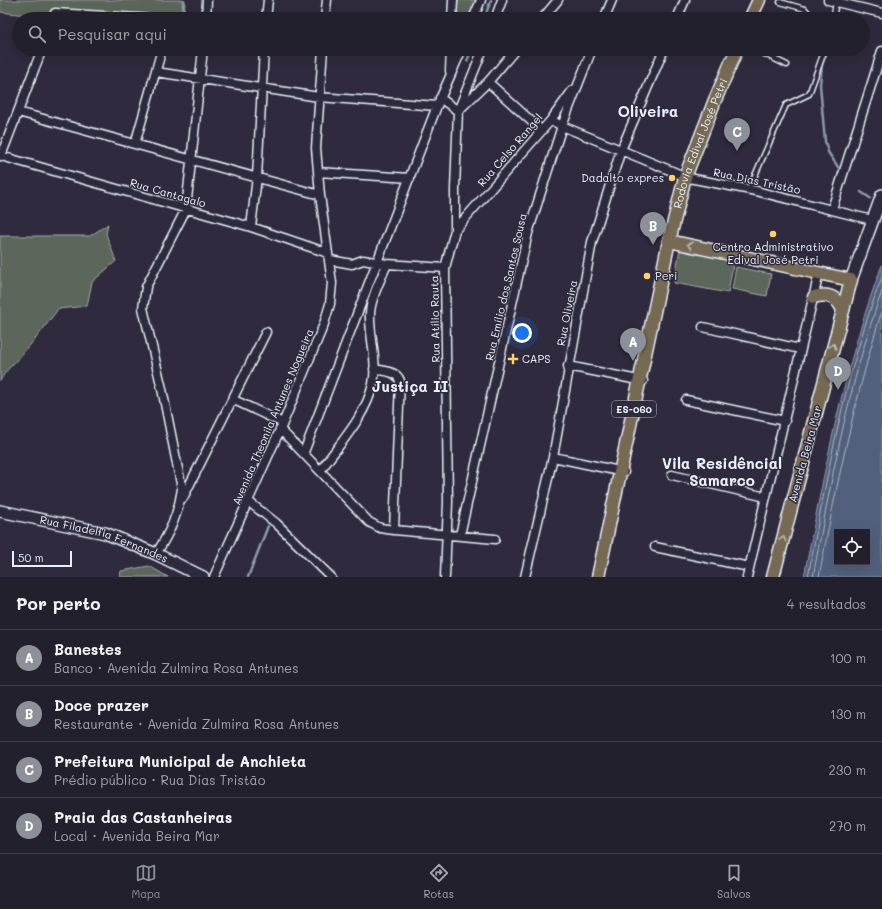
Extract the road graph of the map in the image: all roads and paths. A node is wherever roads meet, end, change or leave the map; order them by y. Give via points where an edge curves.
1 (207, 0) edge
2 (268, 0) edge
3 (327, 0) edge
4 (453, 0) edge
5 (481, 0) edge
6 (502, 0) edge
7 (612, 0) edge
8 (685, 0) edge
9 (759, 0) edge
10 (762, 0) edge
11 (556, 1) edge
12 (832, 1) edge
13 (780, 2) dead end
14 (206, 12) edge
15 (267, 12) edge
16 (326, 12) edge
17 (452, 12) edge
18 (477, 12) edge
19 (497, 12) edge
20 (547, 12) edge
21 (607, 12) edge
22 (680, 12) edge
23 (753, 12) edge
24 (757, 12) edge
25 (808, 12) edge
26 (833, 12) edge
27 (882, 13) edge
28 (882, 51) edge
29 (39, 56) edge
30 (160, 56) edge
31 (202, 56) edge
32 (263, 56) edge
33 (322, 56) edge
34 (451, 56) edge
35 (459, 56) edge
36 (480, 56) edge
37 (510, 56) edge
38 (589, 56) edge
39 (661, 56) edge
40 (734, 56) edge
41 (738, 56) edge
42 (768, 56) edge
43 (823, 56) edge
44 (787, 65) dead end
45 (156, 72) junction
46 (200, 78) junction
47 (450, 78) junction
48 (488, 82) junction
49 (579, 82) junction
50 (261, 88) junction
51 (319, 97) junction
52 (438, 102) junction
53 (458, 111) junction
54 (18, 112) junction
55 (551, 120) junction
56 (562, 126) junction
57 (541, 130) junction
58 (135, 144) junction
59 (621, 150) junction
60 (1, 156) edge
61 (193, 159) junction
62 (318, 172) junction
63 (257, 177) junction
64 (410, 178) junction
65 (687, 178) junction
66 (749, 190) junction
67 (320, 195) junction
68 (882, 195) edge
69 (186, 209) junction
70 (832, 209) junction
71 (872, 220) junction
72 (251, 227) junction
73 (455, 230) junction
74 (671, 241) junction
75 (329, 257) junction
76 (378, 263) junction
77 (387, 264) junction
78 (445, 268) junction
79 (819, 273) junction
80 (851, 280) junction
81 (814, 297) junction
82 (842, 310) junction
83 (703, 327) dead end
84 (266, 332) dead end
85 (800, 349) junction
86 (568, 366) junction
87 (374, 369) junction
88 (641, 381) junction
89 (232, 399) junction
90 (686, 400) dead end
91 (785, 421) junction
92 (282, 426) junction
93 (304, 452) junction
94 (553, 457) junction
95 (321, 470) junction
96 (622, 472) junction
97 (672, 475) dead end
98 (766, 497) junction
99 (249, 502) junction
100 (180, 504) junction
101 (0, 511) edge
102 (394, 530) junction
103 (446, 533) junction
104 (460, 535) junction
105 (496, 538) dead end
106 (655, 548) dead end
107 (156, 554) junction
108 (750, 567) junction
109 (602, 575) edge
110 (203, 577) edge
111 (214, 577) edge
112 (332, 577) edge
113 (445, 577) edge
114 (525, 577) edge
115 (747, 577) edge
116 (773, 577) edge

1 - 14 street
2 - 15 street
3 - 16 street
4 - 17 street
5 - 18 street
6 - 19 street
7 - 21 street
8 - 22 street
9 - 23 main road
10 - 24 main road
11 - 20 street
12 - 26 lane
12 - 27 street
13 - 25 lane via 805,8
28 - 70 street
29 - 54 street
30 - 45 street
31 - 46 street
32 - 50 street
33 - 51 street, Avenida Theonila Antunes Nogueira
34 - 47 street
35 - 47 street
36 - 53 street, Rua Atílio Rauta
37 - 48 street
38 - 49 street, Rua Emílio dos Santos Sousa
39 - 59 street, Rua Oliveira
40 - 65 main road, Rodovia Edival José Petri / ES-060
41 - 65 main road, Rodovia Edival José Petri / ES-060
42 - 44 lane
43 - 66 lane via 809,94 786,106
45 - 46 street
45 - 58 street
46 - 50 street
46 - 61 street
47 - 52 street
48 - 53 street
48 - 57 street
49 - 55 street, Rua Celso Rangel
49 - 56 street, Rua Emílio dos Santos Sousa
50 - 51 street
50 - 63 street
51 - 52 street
51 - 62 street, Avenida Theonila Antunes Nogueira via 316,148
52 - 53 street
52 - 64 street
53 - 73 street, Rua Atílio Rauta
54 - 58 street
54 - 60 street
55 - 56 street, Rua Dias Tristão
55 - 57 street, Rua Celso Rangel
56 - 59 street, Rua Dias Tristão
56 - 104 street, Rua Emílio dos Santos Sousa via 528,233
57 - 73 street, Rua Celso Rangel
58 - 61 street
59 - 65 street, Rua Dias Tristão
59 - 86 street, Rua Oliveira via 592,242
60 - 69 street, Rua Cantagalo
61 - 63 street
61 - 69 street
62 - 64 street
62 - 67 street, Avenida Theonila Antunes Nogueira
63 - 67 street
63 - 72 street
64 - 76 street
65 - 66 street, Rua Dias Tristão
65 - 74 main road, Rodovia Edival José Petri / ES-060
66 - 70 street, Rua Dias Tristão
67 - 75 street, Avenida Theonila Antunes Nogueira
68 - 71 main road, Avenida Beira Mar
69 - 72 street, Rua Cantagalo
69 - 100 street via 146,288 143,308 180,474
70 - 71 street, Rua Dias Tristão
71 - 80 main road, Avenida Beira Mar
72 - 75 street, Rua Cantagalo
73 - 78 street, Rua Atílio Rauta
79 -> 74 main road
74 - 88 main road, ES-060
75 - 76 street via 352,264 363,260
75 - 92 street, Avenida Theonila Antunes Nogueira via 332,282 324,324
76 - 77 street
76 - 93 street
77 - 78 street
77 - 87 street via 372,301 370,313
78 - 103 street, Rua Atílio Rauta via 448,502
79 - 80 main road
79 - 81 street
80 - 82 main road, Avenida Beira Mar
81 - 82 main road via 830,296 839,303
81 - 85 street
116 -> 82 main road, Avenida Beira Mar
83 - 85 street
84 - 89 street
85 - 91 street
86 - 88 street
86 - 94 street, Rua Oliveira
87 - 95 street via 369,398 363,410
87 - 102 street via 396,374 400,381
88 - 96 main road, ES-060
89 - 92 street
89 - 100 street
90 - 91 street
91 - 98 street
92 - 93 street
92 - 99 street, Avenida Theonila Antunes Nogueira
93 - 95 street
94 - 96 street
94 - 114 street, Rua Oliveira
95 - 102 street via 369,522 380,528
96 - 109 main road, ES-060
97 - 98 street
98 - 108 street
99 - 111 street, Avenida Theonila Antunes Nogueira
99 - 112 street via 276,523
100 - 107 street via 172,528
101 - 107 main road, Rua Filadelfia Fernandes via 105,533
102 - 103 street
103 - 104 street
103 - 113 street, Rua Atílio Rauta
104 - 105 street
106 - 108 street
107 - 110 main road, Rua Filadelfia Fernandes
108 - 115 street

